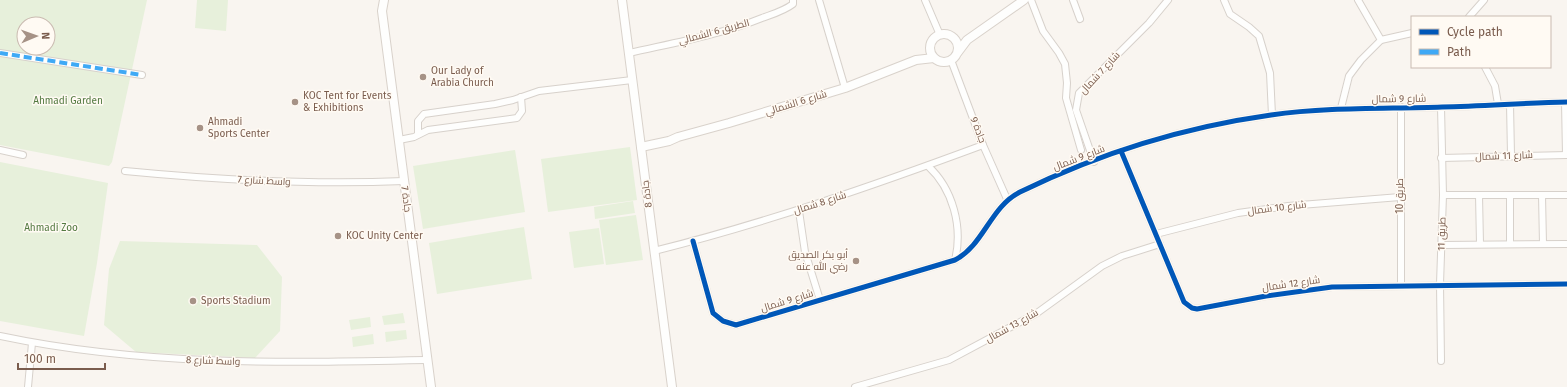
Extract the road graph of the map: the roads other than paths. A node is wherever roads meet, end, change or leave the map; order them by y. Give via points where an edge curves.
1 (377, 0) edge
2 (384, 0) edge
3 (622, 0) edge
4 (793, 0) edge
5 (819, 0) edge
6 (925, 0) edge
7 (1024, 0) edge
8 (1031, 0) edge
9 (1073, 0) edge
10 (1168, 0) edge
11 (1224, 0) edge
12 (1358, 0) edge
13 (1484, 0) edge
14 (382, 11) junction
15 (1470, 16) edge
16 (1080, 19) dead end
17 (978, 33) junction
18 (1411, 33) edge
19 (940, 35) junction
20 (954, 38) junction
21 (1381, 40) junction
22 (931, 46) junction
23 (957, 52) junction
24 (0, 53) edge
25 (629, 53) junction
26 (934, 58) junction
27 (951, 60) junction
28 (911, 62) junction
29 (1486, 68) edge
30 (142, 75) dead end
31 (632, 80) junction
32 (845, 88) junction
33 (521, 97) junction
34 (1566, 102) edge
35 (1498, 104) junction
36 (1510, 104) junction
37 (1441, 107) junction
38 (1342, 108) junction
39 (1401, 108) junction
40 (1272, 115) junction
41 (418, 134) junction
42 (399, 140) junction
43 (641, 145) junction
44 (983, 145) junction
45 (0, 150) edge
46 (1080, 150) dead end
47 (1121, 151) junction
48 (23, 155) dead end
49 (1511, 155) junction
50 (1567, 155) edge
51 (1441, 158) junction
52 (1094, 162) junction
53 (928, 166) junction
54 (125, 170) dead end
55 (404, 181) junction
56 (1443, 195) junction
57 (1480, 195) junction
58 (1510, 195) junction
59 (1542, 195) junction
60 (1567, 195) edge
61 (1400, 197) junction
62 (1007, 199) junction
63 (799, 210) junction
64 (1156, 234) junction
65 (693, 241) junction
66 (1160, 244) junction
67 (1480, 244) junction
68 (1510, 244) junction
69 (1543, 244) junction
70 (1567, 244) edge
71 (1442, 245) junction
72 (654, 251) junction
73 (955, 260) junction
74 (1440, 284) junction
75 (1567, 284) edge
76 (1401, 285) junction
77 (820, 300) junction
78 (0, 336) edge
79 (32, 343) junction
80 (427, 360) junction
81 (1441, 361) dead end
82 (28, 387) edge
83 (431, 387) edge
84 (672, 387) edge
85 (855, 387) edge

1 - 14 main road, جادة 7
2 - 14 main road, جادة 7
3 - 25 main road, جادة 8
4 - 25 street, الطريق 6 الشمالي via 793,4 786,9 750,23
5 - 32 street
6 - 19 street
7 - 17 main road
8 - 46 street via 1043,31 1065,64 1066,98
9 - 16 street
10 - 52 street, شارع 7 شمال via 1149,23 1079,92 1076,110
11 - 40 street via 1230,14 1259,36 1270,73
12 - 21 street
13 - 15 street
14 - 42 main road, جادة 7
17 - 20 main road
17 - 23 main road
18 - 21 street
19 - 20 main road via 945,34
19 - 22 main road via 932,41
20 - 23 main road via 957,42
21 - 38 street via 1349,76
22 - 26 main road
22 - 28 main road, شارع 6 الشمالي
23 - 27 main road
24 - 30 street
25 - 31 main road, جادة 8
26 - 27 main road via 942,62
26 - 28 main road, شارع 6 الشمالي
27 - 44 street, جادة 9
28 - 32 main road, شارع 6 الشمالي
29 - 35 street via 1495,86
31 - 33 street via 539,91
31 - 43 main road, جادة 8
32 - 43 main road, شارع 6 الشمالي via 730,123
33 - 41 street via 485,106 424,114 418,121
33 - 41 street via 522,111 517,118 431,129
34 - 36 street, شارع 9 شمال
34 - 50 street, شارع 11 شمال
35 - 36 street, شارع 9 شمال
35 - 37 street, شارع 9 شمال
36 - 49 street
37 - 39 street, شارع 9 شمال
37 - 51 street, طريق 11
38 - 39 street, شارع 9 شمال
38 - 40 street, شارع 9 شمال
39 - 61 street, طريق 10
40 - 47 street, شارع 9 شمال via 1186,131
41 - 42 street
42 - 55 main road, جادة 7
43 - 72 main road, جادة 8
44 - 53 street, شارع 8 شمال
44 - 62 street, جادة 9
45 - 48 street
47 - 52 street, شارع 9 شمال
47 - 64 street, شارع 12 شمال
49 - 50 street, شارع 11 شمال
49 - 51 street, شارع 11 شمال
51 - 56 street, طريق 11
52 - 62 street, شارع 9 شمال
53 - 63 street, شارع 8 شمال
53 - 73 street via 938,175 951,199 959,243
54 - 55 street, واسط شارع 7 via 275,182 343,184
55 - 80 main road, جادة 7
56 - 57 street
56 - 71 street, طريق 11
57 - 58 street
57 - 67 street
58 - 59 street
58 - 68 street
59 - 60 street
59 - 69 street
61 - 64 street, شارع 10 شمال via 1288,206 1238,213
61 - 76 street, طريق 10
62 - 73 street, شارع 9 شمال via 969,250
63 - 65 street, شارع 8 شمال
63 - 77 street via 805,252
64 - 66 street, شارع 12 شمال
65 - 72 street, شارع 8 شمال
65 - 77 street, شارع 9 شمال via 713,313 723,321 736,325
66 - 76 street, شارع 12 شمال via 1184,302 1197,309 1332,287
66 - 85 street, شارع 13 شمال via 1122,256 1102,266 1037,313 949,360
67 - 68 street
67 - 71 street
68 - 69 street
69 - 70 street
71 - 74 street, طريق 11
72 - 84 main road, جادة 8
73 - 77 street, شارع 9 شمال
74 - 75 street, شارع 12 شمال
74 - 76 street, شارع 12 شمال
74 - 81 street, طريق 11
78 - 79 street, واسط شارع 8
79 - 80 street, واسط شارع 8 via 207,362
79 - 82 street
80 - 83 main road, جادة 7

